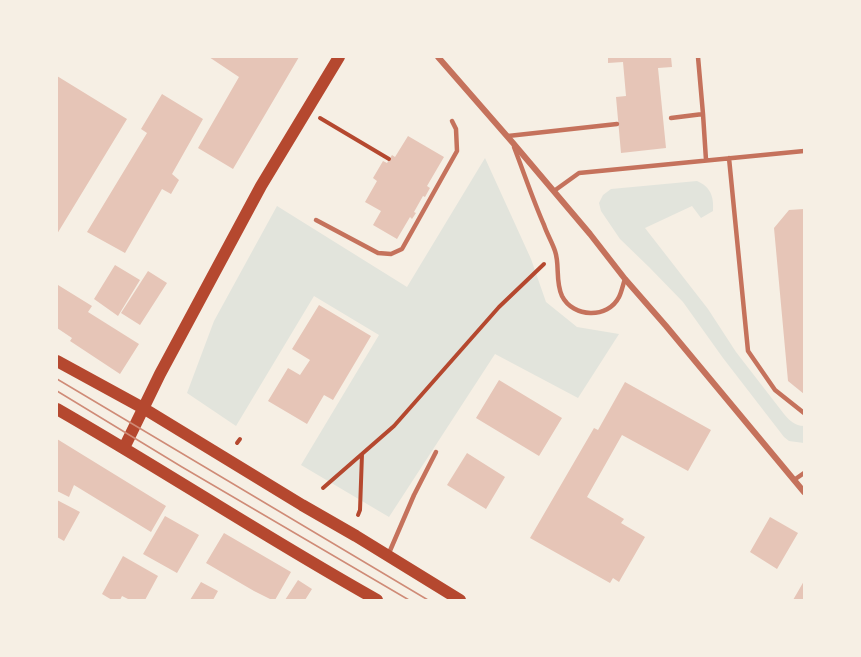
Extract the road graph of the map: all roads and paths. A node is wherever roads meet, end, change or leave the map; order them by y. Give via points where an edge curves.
1 (339, 57) edge
2 (438, 57) edge
3 (698, 57) edge
4 (306, 110) junction
5 (703, 114) junction
6 (672, 118) dead end
7 (452, 121) dead end
8 (616, 124) dead end
9 (508, 136) junction
10 (513, 142) junction
11 (804, 151) edge
12 (729, 158) junction
13 (389, 159) dead end
14 (706, 160) junction
15 (554, 191) junction
16 (316, 220) dead end
17 (556, 253) junction
18 (625, 279) junction
19 (57, 361) edge
20 (142, 408) junction
21 (57, 409) edge
22 (804, 413) edge
23 (124, 448) junction
24 (436, 452) dead end
25 (362, 453) junction
26 (804, 473) edge
27 (794, 480) junction
28 (323, 488) dead end
29 (804, 492) edge
30 (358, 515) dead end
31 (388, 556) junction
32 (377, 600) edge
33 (460, 600) edge

1 - 4 main road
2 - 9 street
3 - 5 lane
4 - 13 path
4 - 20 main road
5 - 6 lane
5 - 14 lane
7 - 16 lane via 457,151 402,249 391,254 378,253
8 - 9 lane
9 - 10 street
10 - 15 street
10 - 17 lane
11 - 12 lane
12 - 14 lane
12 - 22 lane via 748,351 775,390
14 - 15 lane via 579,173
15 - 18 street
17 - 18 lane via 563,298 579,311 590,314 611,306
17 - 25 path via 499,307 394,426
18 - 27 street
19 - 20 main road
20 - 23 main road
20 - 31 main road
21 - 23 main road
23 - 32 main road
24 - 31 lane
25 - 28 path
25 - 30 path
26 - 27 lane
27 - 29 street
31 - 33 main road

